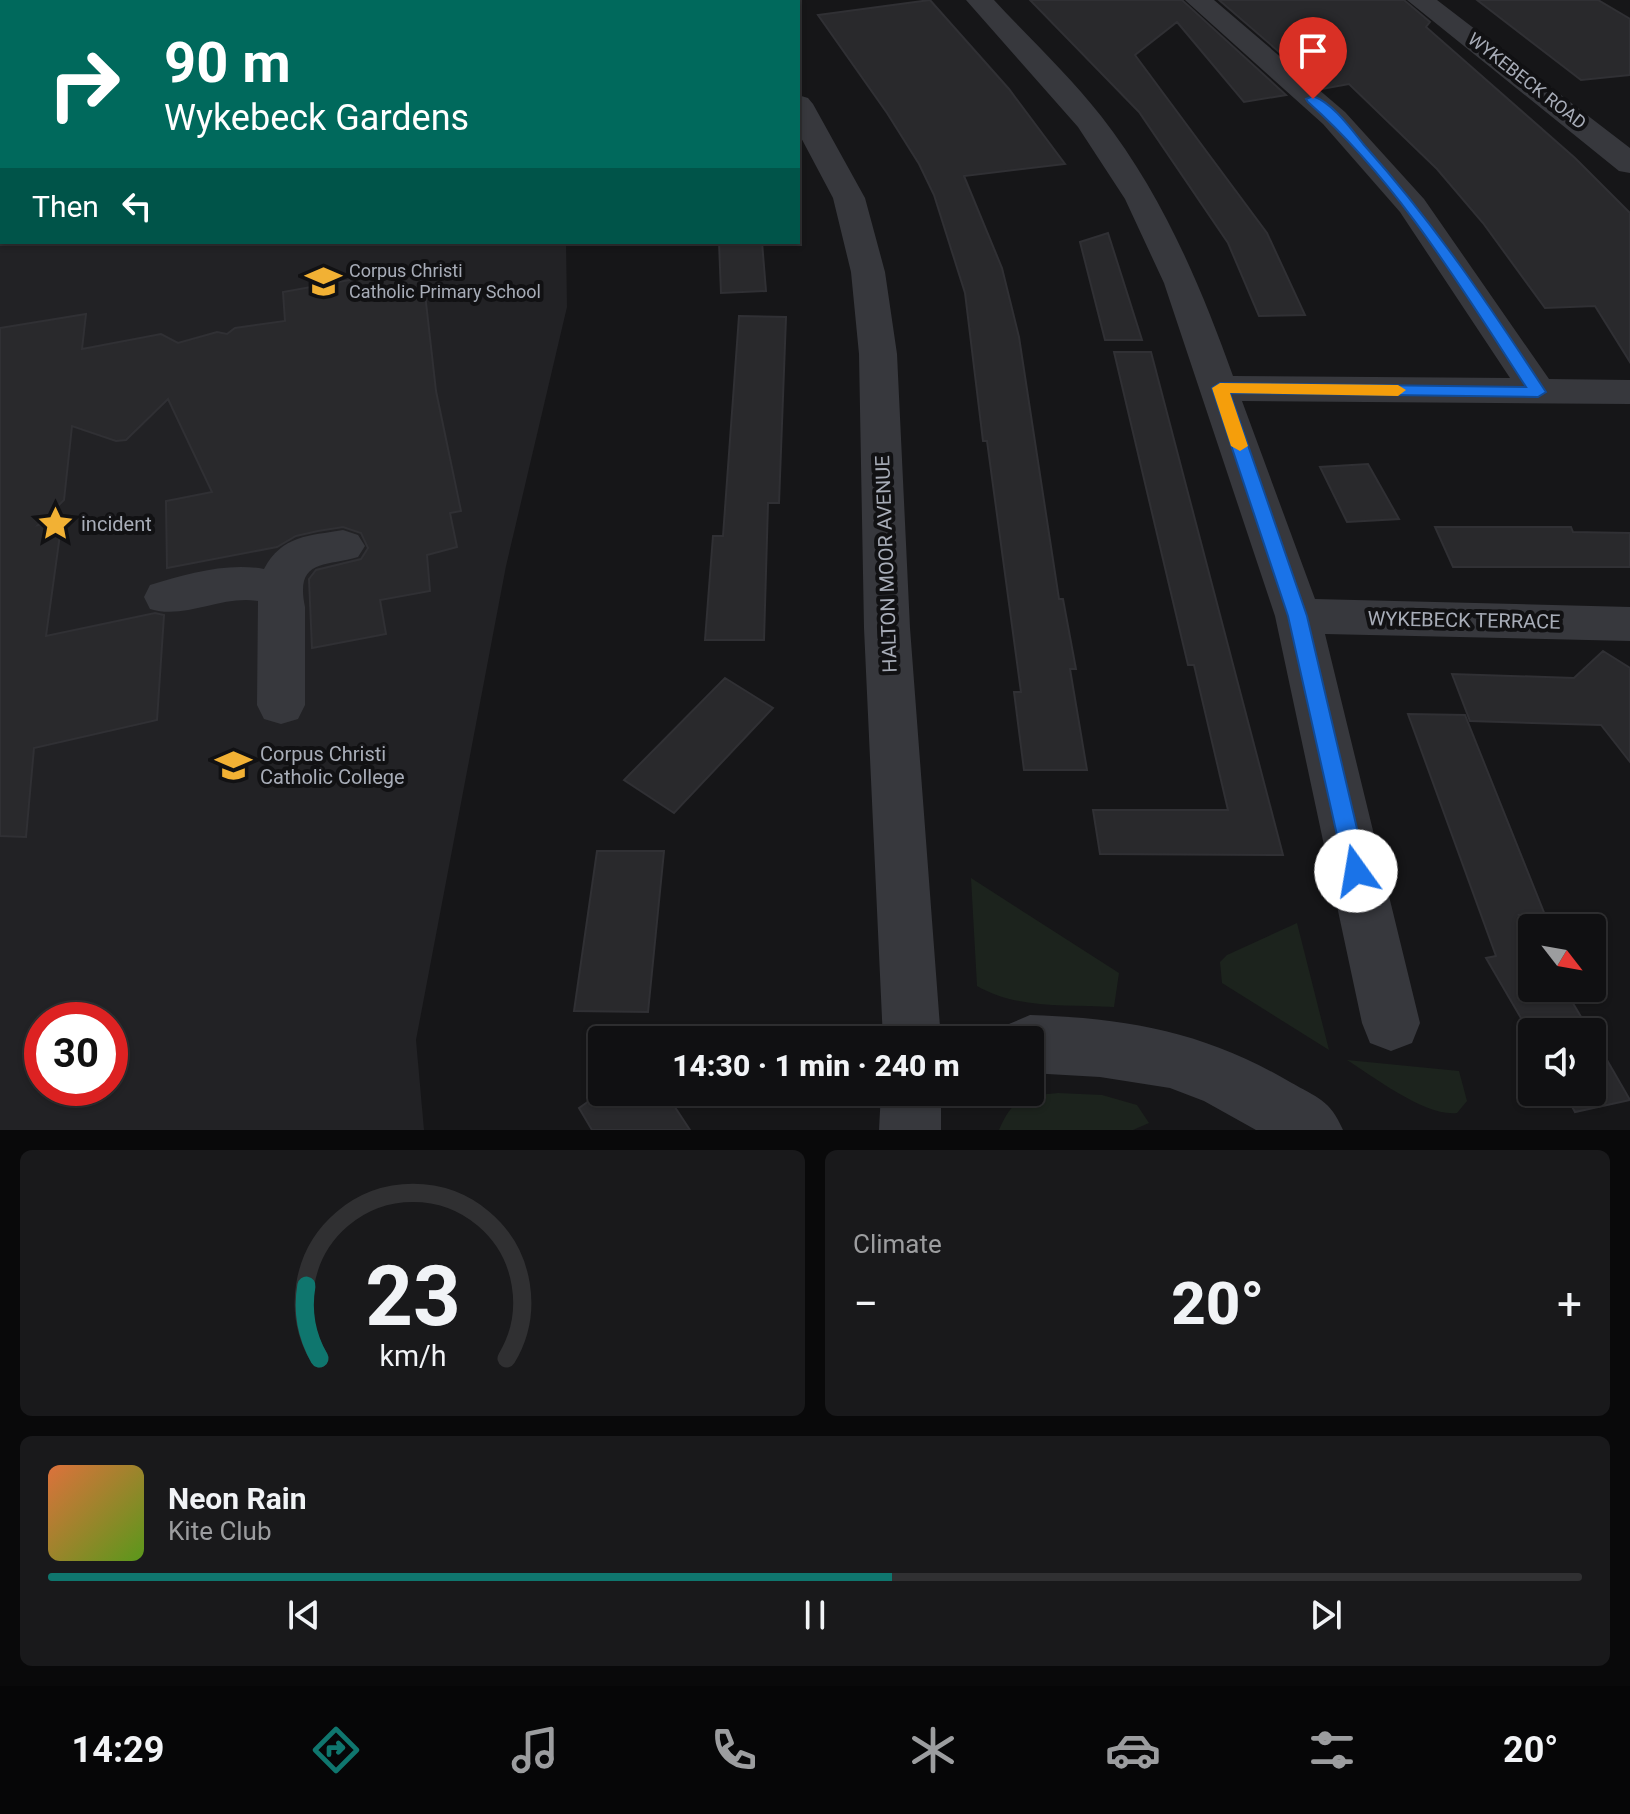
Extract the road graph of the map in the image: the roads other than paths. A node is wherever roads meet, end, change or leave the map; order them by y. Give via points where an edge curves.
1 (979, 0) edge
2 (1198, 0) edge
3 (1420, 0) edge
4 (800, 108) edge
5 (1630, 164) edge
6 (1220, 388) junction
7 (1538, 392) junction
8 (1630, 392) edge
9 (343, 546) dead end
10 (279, 591) junction
11 (166, 597) dead end
12 (1298, 616) junction
13 (1630, 624) edge
14 (281, 705) dead end
15 (1391, 1023) dead end
16 (911, 1026) edge
17 (1044, 1044) edge
18 (911, 1106) edge
19 (910, 1130) edge
20 (1312, 1130) edge

1 - 6 street via 1090,122 1141,199 1182,283
2 - 7 street via 1334,118 1412,206
3 - 5 street, WYKEBECK ROAD
4 - 16 street, HALTON MOOR AVENUE via 849,198 868,272 878,354 887,628
6 - 7 street
6 - 12 street
7 - 8 street
9 - 10 street via 296,556 285,566
10 - 11 street via 251,582
10 - 14 street
12 - 13 street, WYKEBECK TERRACE
12 - 15 street
17 - 20 street via 1172,1059 1253,1093
18 - 19 street

